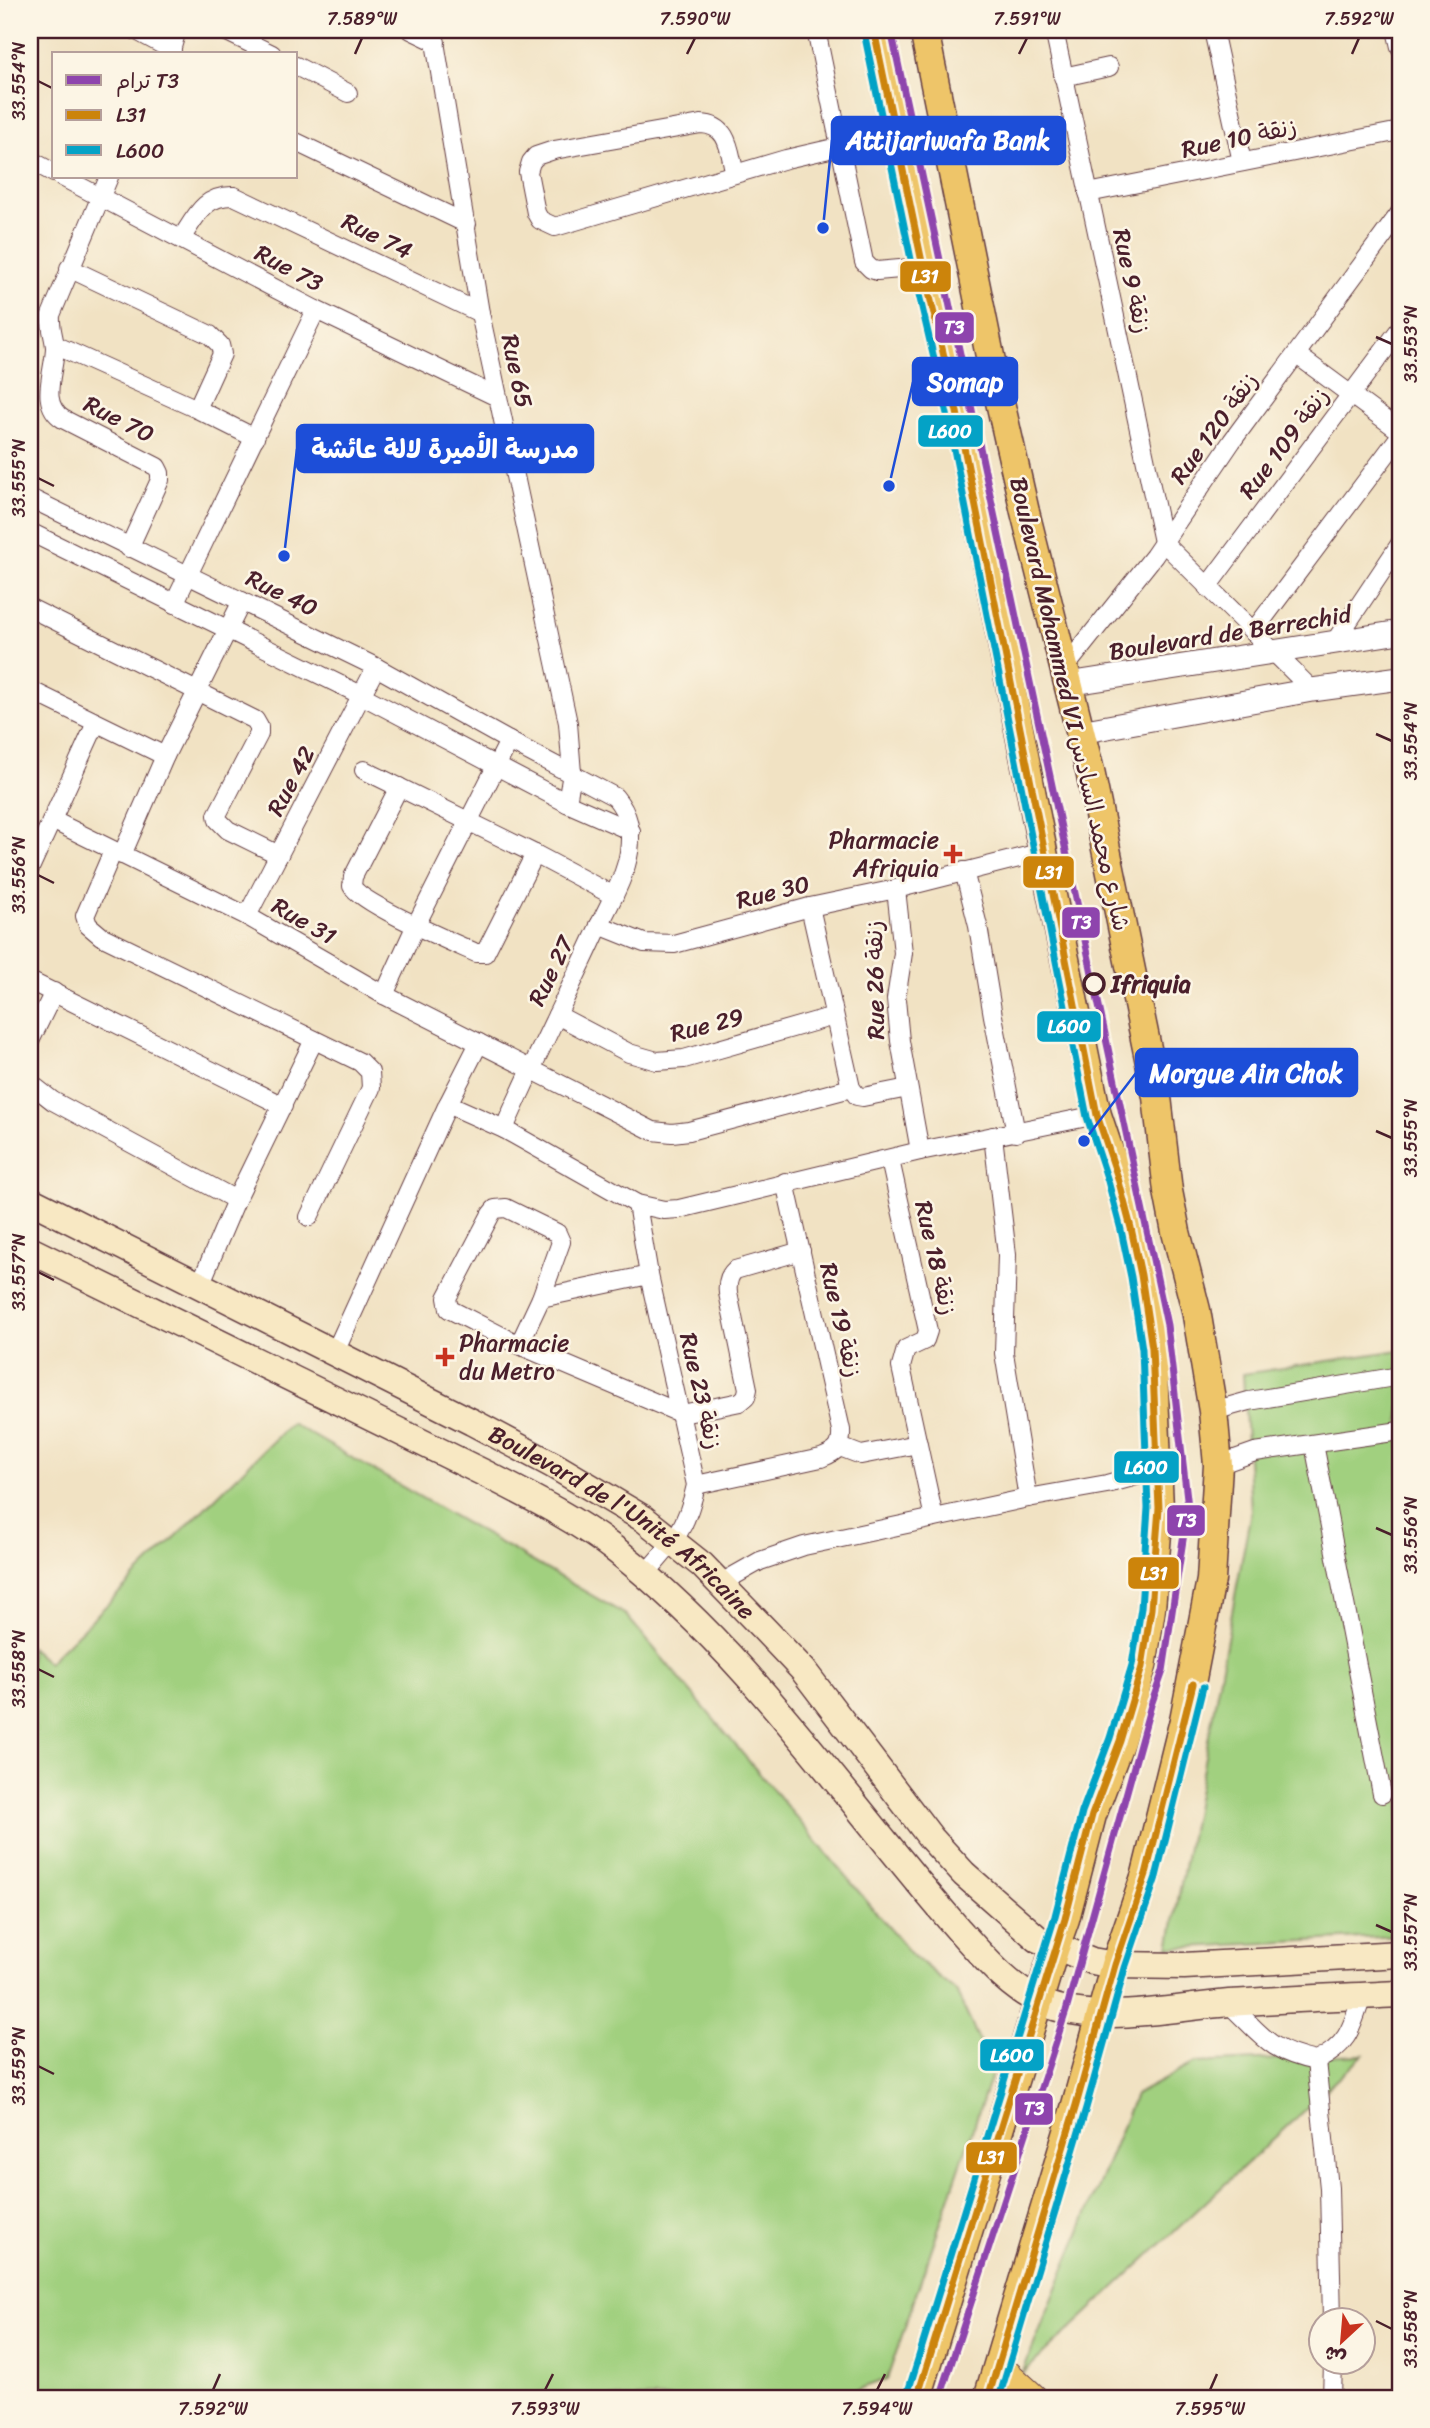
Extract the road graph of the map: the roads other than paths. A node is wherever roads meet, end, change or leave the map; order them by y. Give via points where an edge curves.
1 (135, 30) edge
2 (177, 30) edge
3 (223, 30) edge
4 (411, 30) edge
5 (817, 30) edge
6 (874, 30) edge
7 (924, 30) edge
8 (1054, 30) edge
9 (1213, 30) edge
10 (1396, 30) edge
11 (435, 36) edge
12 (1400, 47) edge
13 (171, 52) edge
14 (268, 52) edge
15 (298, 67) edge
16 (1109, 67) dead end
17 (1063, 77) junction
18 (348, 93) dead end
19 (1400, 131) edge
20 (895, 134) junction
21 (298, 143) edge
22 (840, 146) junction
23 (30, 160) edge
24 (1242, 162) junction
25 (52, 172) edge
26 (735, 174) junction
27 (64, 178) edge
28 (109, 178) edge
29 (1088, 193) junction
30 (100, 196) junction
31 (1400, 213) edge
32 (467, 224) junction
33 (181, 239) junction
34 (923, 267) junction
35 (69, 268) junction
36 (316, 310) junction
37 (480, 313) junction
38 (1400, 329) edge
39 (55, 345) junction
40 (1297, 355) junction
41 (1352, 394) junction
42 (497, 397) junction
43 (197, 409) junction
44 (1400, 430) edge
45 (1400, 436) edge
46 (255, 438) junction
47 (30, 498) edge
48 (30, 532) edge
49 (1163, 542) junction
50 (1400, 544) edge
51 (129, 548) junction
52 (188, 576) junction
53 (1207, 587) junction
54 (242, 601) junction
55 (174, 604) junction
56 (30, 608) edge
57 (228, 630) junction
58 (1253, 632) junction
59 (1400, 632) edge
60 (1334, 643) junction
61 (1272, 652) junction
62 (376, 667) junction
63 (1066, 677) junction
64 (1400, 678) edge
65 (30, 690) edge
66 (1312, 690) junction
67 (199, 692) junction
68 (363, 696) junction
69 (96, 723) junction
70 (1080, 732) junction
71 (509, 741) junction
72 (165, 756) junction
73 (496, 765) junction
74 (364, 770) dead end
75 (572, 773) junction
76 (398, 788) junction
77 (567, 803) junction
78 (52, 820) junction
79 (468, 822) junction
80 (631, 831) junction
81 (1043, 852) junction
82 (118, 853) junction
83 (534, 854) junction
84 (279, 855) junction
85 (30, 868) edge
86 (964, 871) junction
87 (895, 889) junction
88 (614, 896) junction
89 (810, 907) junction
90 (247, 916) junction
91 (416, 925) junction
92 (599, 925) junction
93 (30, 981) edge
94 (54, 992) junction
95 (384, 995) junction
96 (557, 1015) junction
97 (834, 1016) junction
98 (314, 1040) junction
99 (30, 1041) edge
100 (479, 1043) junction
101 (530, 1069) junction
102 (30, 1083) edge
103 (851, 1088) junction
104 (908, 1088) junction
105 (448, 1104) junction
106 (283, 1106) junction
107 (1097, 1115) junction
108 (504, 1129) junction
109 (1016, 1133) junction
110 (993, 1136) junction
111 (920, 1151) junction
112 (890, 1160) junction
113 (785, 1182) junction
114 (30, 1200) edge
115 (236, 1200) junction
116 (637, 1203) junction
117 (309, 1217) dead end
118 (30, 1250) edge
119 (801, 1251) junction
120 (649, 1275) junction
121 (200, 1285) junction
122 (541, 1298) junction
123 (519, 1345) junction
124 (335, 1352) junction
125 (1400, 1376) edge
126 (1213, 1411) junction
127 (682, 1414) junction
128 (1400, 1431) edge
129 (918, 1444) junction
130 (1314, 1444) junction
131 (840, 1447) junction
132 (1218, 1465) junction
133 (1158, 1470) junction
134 (696, 1485) junction
135 (1028, 1498) junction
136 (934, 1518) junction
137 (673, 1543) junction
138 (645, 1574) junction
139 (721, 1583) junction
140 (1382, 1794) dead end
141 (1055, 1947) junction
142 (1400, 1954) edge
143 (1115, 1965) junction
144 (1400, 1994) edge
145 (1362, 1996) junction
146 (1040, 2002) junction
147 (1228, 2003) junction
148 (1101, 2014) junction
149 (1316, 2061) junction
150 (1332, 2306) edge
151 (999, 2368) junction
152 (1333, 2376) edge
153 (917, 2398) edge
154 (988, 2398) edge
155 (1032, 2398) edge
156 (1332, 2398) edge

1 - 13 street
2 - 13 street
3 - 14 street
4 - 11 street
5 - 22 street
6 - 20 main road, Boulevard Mohammed VI شارع محمد السادس
7 - 63 main road, Boulevard Mohammed VI شارع محمد السادس via 993,371
8 - 17 street, Rue 9 زنقة
9 - 24 street
10 - 12 street
11 - 32 street, Rue 65
15 - 18 street
16 - 17 street
17 - 29 street, Rue 9 زنقة
19 - 24 street, Rue 10 زنقة
20 - 22 street
20 - 34 main road, Boulevard Mohammed VI شارع محمد السادس
21 - 32 street
22 - 26 street
22 - 34 street via 863,262 877,271
23 - 25 street
24 - 29 street, Rue 10 زنقة
26 - 26 street via 723,132 711,124 554,150 536,156 528,172 536,213 540,220 555,226
27 - 30 street, Rue 73
28 - 30 street, Rue 70
29 - 49 street, Rue 9 زنقة
30 - 33 street, Rue 73
30 - 35 street, Rue 70
31 - 40 street, Rue 120 زنقة
32 - 37 street, Rue 65
33 - 36 street, Rue 73
33 - 37 street, Rue 74 via 198,212 215,197 234,196
34 - 81 main road, Boulevard Mohammed VI شارع محمد السادس via 957,412
35 - 39 street, Rue 70 via 51,315
35 - 43 street via 210,335 222,350
36 - 42 street, Rue 73
36 - 46 street
37 - 42 street, Rue 65
38 - 41 street, Rue 109 زنقة
39 - 43 street
39 - 51 street, Rue 70 via 52,411 149,461 160,473
40 - 41 street
40 - 49 street, Rue 120 زنقة
41 - 44 street
41 - 53 street, Rue 109 زنقة
42 - 75 street, Rue 65 via 568,723
43 - 46 street
45 - 58 street
46 - 52 street
47 - 51 street, Rue 40
48 - 55 street
49 - 53 street
49 - 63 street, Rue 120 زنقة
50 - 60 street
51 - 52 street, Rue 40
52 - 54 street, Rue 40
52 - 55 street
53 - 58 street
54 - 57 street
54 - 62 street, Rue 40
55 - 57 street
56 - 67 street
57 - 67 street
57 - 68 street
58 - 61 street
59 - 60 street, Boulevard de Berrechid
60 - 61 street, Boulevard de Berrechid
61 - 63 street, Boulevard de Berrechid
61 - 66 street
62 - 68 street, Rue 42
62 - 71 street, Rue 40
63 - 70 main road, Boulevard Mohammed VI شارع محمد السادس
64 - 66 street
65 - 69 street
66 - 70 street
67 - 72 street
67 - 84 street via 248,716 259,727 218,820 228,830
68 - 73 street
68 - 84 street, Rue 42
69 - 72 street
69 - 78 street
70 - 126 main road, Boulevard Mohammed VI شارع محمد السادس via 1157,1097 1168,1191 1196,1310
71 - 73 street
71 - 75 street, Rue 40
72 - 82 street
73 - 77 street
73 - 79 street
74 - 76 street
75 - 77 street, Rue 65
75 - 80 street, Rue 40 via 615,797 627,814
76 - 79 street
76 - 91 street via 352,886 358,894
77 - 80 street
78 - 82 street, Rue 31
78 - 85 street
79 - 83 street
79 - 91 street
80 - 88 street, Rue 27 via 629,853
81 - 86 street, Rue 30
81 - 107 main road, Boulevard Mohammed VI شارع محمد السادس
82 - 90 street, Rue 31
82 - 98 street via 85,916 91,929
83 - 88 street
83 - 91 street via 485,953
84 - 90 street, Rue 42
86 - 87 street, Rue 30
86 - 109 street
87 - 89 street, Rue 30
87 - 104 street, Rue 26 زنقة via 902,953 896,999
88 - 92 street, Rue 27
89 - 92 street, Rue 30 via 674,944 644,943
89 - 97 street
90 - 95 street, Rue 31
91 - 95 street
92 - 96 street, Rue 27
93 - 94 street
94 - 99 street
94 - 106 street
95 - 100 street, Rue 31
96 - 97 street, Rue 29 via 629,1053 657,1061 684,1059
96 - 101 street, Rue 27
97 - 103 street
98 - 106 street
98 - 117 street via 360,1062 370,1072 372,1083
100 - 101 street, Rue 31
100 - 105 street
101 - 103 street, Rue 31 via 639,1126 662,1133 689,1131
101 - 108 street, Rue 27
102 - 115 street via 53,1101
103 - 104 street via 863,1097
104 - 111 street, Rue 26 زنقة
105 - 108 street
105 - 124 street
106 - 115 street
107 - 109 street
107 - 133 main road, Boulevard Mohammed VI شارع محمد السادس via 1118,1178 1141,1275 1153,1360
108 - 116 street
109 - 110 street
110 - 111 street
110 - 135 street via 1007,1255 1004,1353
111 - 112 street
112 - 113 street
112 - 129 street, Rue 18 زنقة via 928,1331 925,1340 906,1349 901,1367
113 - 116 street via 679,1209
113 - 119 street, Rue 19 زنقة
114 - 121 main road, Boulevard de l'Unité Africaine
115 - 121 street
116 - 120 street, Rue 23 زنقة
118 - 138 main road, Boulevard de l'Unité Africaine via 541,1502
119 - 127 street via 731,1273 728,1293 747,1393 740,1402
119 - 131 street, Rue 19 زنقة via 841,1430
120 - 122 street
120 - 127 street, Rue 23 زنقة
121 - 124 main road, Boulevard de l'Unité Africaine
122 - 123 street
122 - 123 street via 560,1237 506,1208 495,1209 447,1298 447,1306
123 - 127 street
124 - 137 main road, Boulevard de l'Unité Africaine via 553,1465 644,1519
125 - 126 street
126 - 132 main road, Boulevard Mohammed VI شارع محمد السادس
127 - 134 street, Rue 23 زنقة
128 - 130 street
129 - 131 street via 862,1455
129 - 136 street, Rue 18 زنقة
130 - 132 street via 1255,1452
130 - 140 street
131 - 134 street via 821,1458
132 - 143 main road, Boulevard Mohammed VI شارع محمد السادس via 1211,1580 1194,1678 1146,1874
133 - 135 street
133 - 141 main road, Boulevard Mohammed VI شارع محمد السادس via 1156,1561 1142,1667 1092,1815
134 - 137 street, Rue 23 زنقة via 691,1508
135 - 136 street
136 - 139 street via 771,1556
137 - 138 street, Rue 23 زنقة
137 - 139 main road, Boulevard de l'Unité Africaine
138 - 146 main road, Boulevard de l'Unité Africaine via 745,1670 958,1929 994,1968
139 - 141 main road, Boulevard de l'Unité Africaine via 803,1670 931,1838 964,1874 1038,1939
141 - 143 main road, Boulevard de l'Unité Africaine
141 - 146 main road, Boulevard Mohammed VI شارع محمد السادس
142 - 143 main road, Boulevard de l'Unité Africaine via 1184,1966
143 - 148 main road, Boulevard Mohammed VI شارع محمد السادس
144 - 145 main road, Boulevard de l'Unité Africaine
145 - 147 main road, Boulevard de l'Unité Africaine
145 - 149 street via 1350,2032 1338,2048
146 - 148 main road, Boulevard de l'Unité Africaine via 1066,2011
146 - 153 main road, Boulevard Mohammed VI شارع محمد السادس
147 - 148 main road, Boulevard de l'Unité Africaine
147 - 149 street via 1279,2050
148 - 151 main road, Boulevard Mohammed VI شارع محمد السادس
149 - 150 street via 1329,2188
151 - 154 main road, Boulevard Mohammed VI شارع محمد السادس
151 - 155 highway
152 - 156 street

